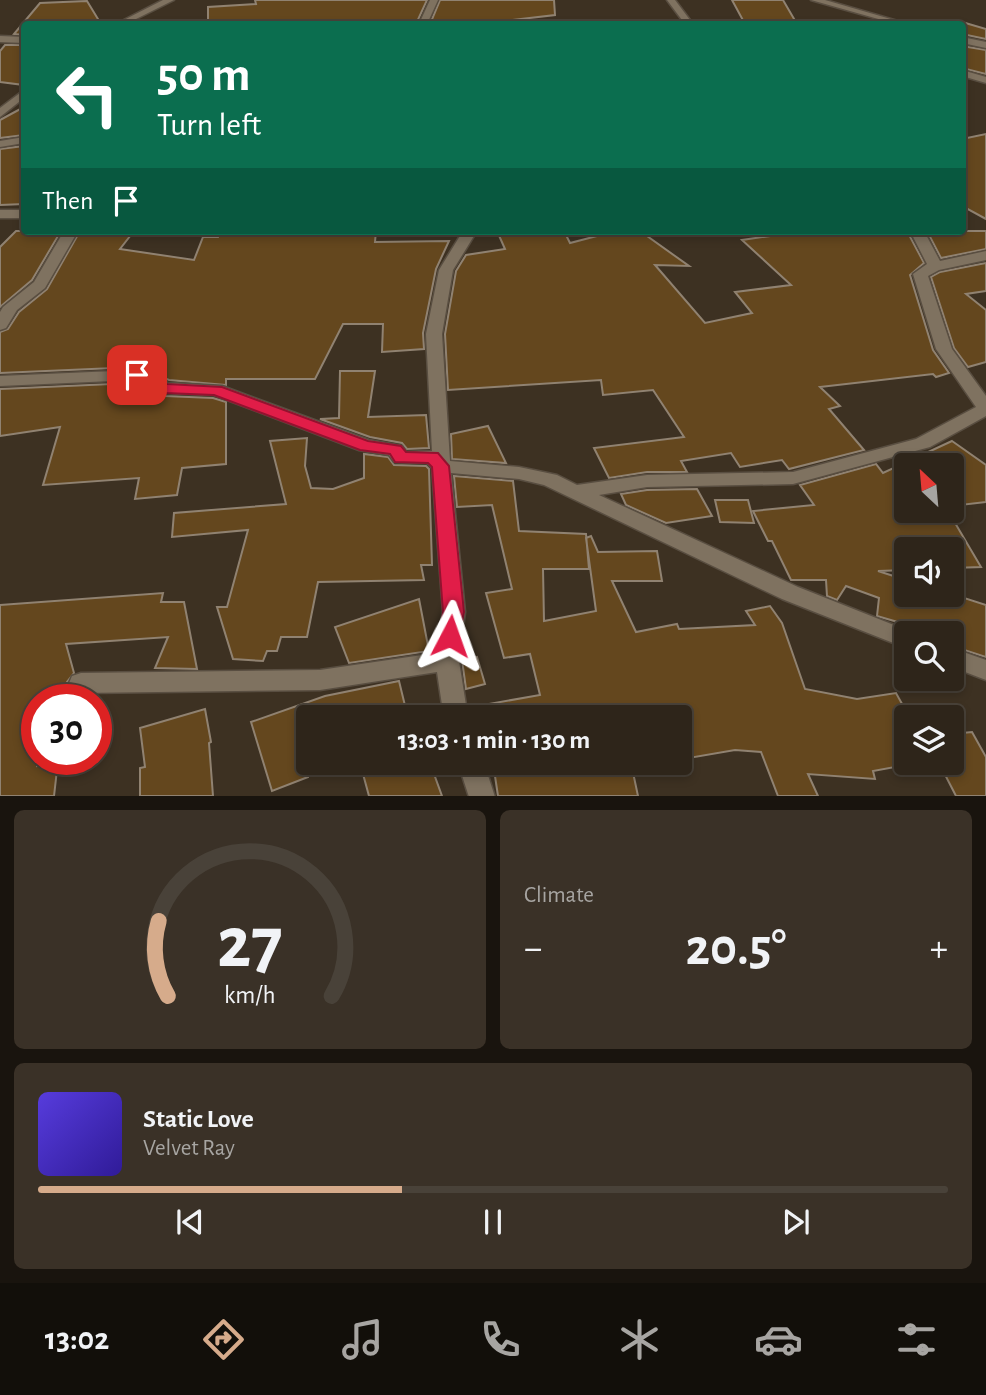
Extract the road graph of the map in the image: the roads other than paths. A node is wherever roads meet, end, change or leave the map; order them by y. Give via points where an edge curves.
1 (170, 0) edge
2 (434, 0) edge
3 (671, 0) edge
4 (815, 0) edge
5 (126, 21) edge
6 (424, 21) edge
7 (687, 21) edge
8 (893, 21) edge
9 (0, 39) edge
10 (21, 40) edge
11 (966, 41) edge
12 (986, 45) edge
13 (966, 74) edge
14 (986, 80) edge
15 (21, 96) edge
16 (0, 114) edge
17 (21, 140) edge
18 (0, 144) edge
19 (0, 214) edge
20 (21, 214) edge
21 (69, 235) edge
22 (468, 235) edge
23 (919, 235) edge
24 (986, 256) edge
25 (935, 266) junction
26 (0, 325) edge
27 (0, 381) edge
28 (986, 408) edge
29 (440, 466) junction
30 (574, 492) junction
31 (894, 634) edge
32 (447, 661) junction
33 (964, 662) edge
34 (986, 670) edge
35 (81, 683) dead end
36 (454, 705) edge
37 (475, 775) edge
38 (482, 796) edge

1 - 5 street
2 - 6 street
3 - 7 street
4 - 8 street
9 - 10 street
11 - 12 street
13 - 14 street
15 - 16 street
17 - 18 street
19 - 20 street
21 - 26 street via 40,285 12,307
22 - 29 street via 446,270 433,334
23 - 25 street
24 - 25 street
25 - 28 street via 920,274 944,349
27 - 29 street via 137,375 165,388 216,390 366,446 395,450 401,458 432,457
28 - 30 street via 923,443 793,478 647,481
29 - 30 street via 519,473 550,480
29 - 32 street via 454,612
30 - 31 street via 790,593
32 - 35 street via 320,680
32 - 36 street
33 - 34 street
37 - 38 street

